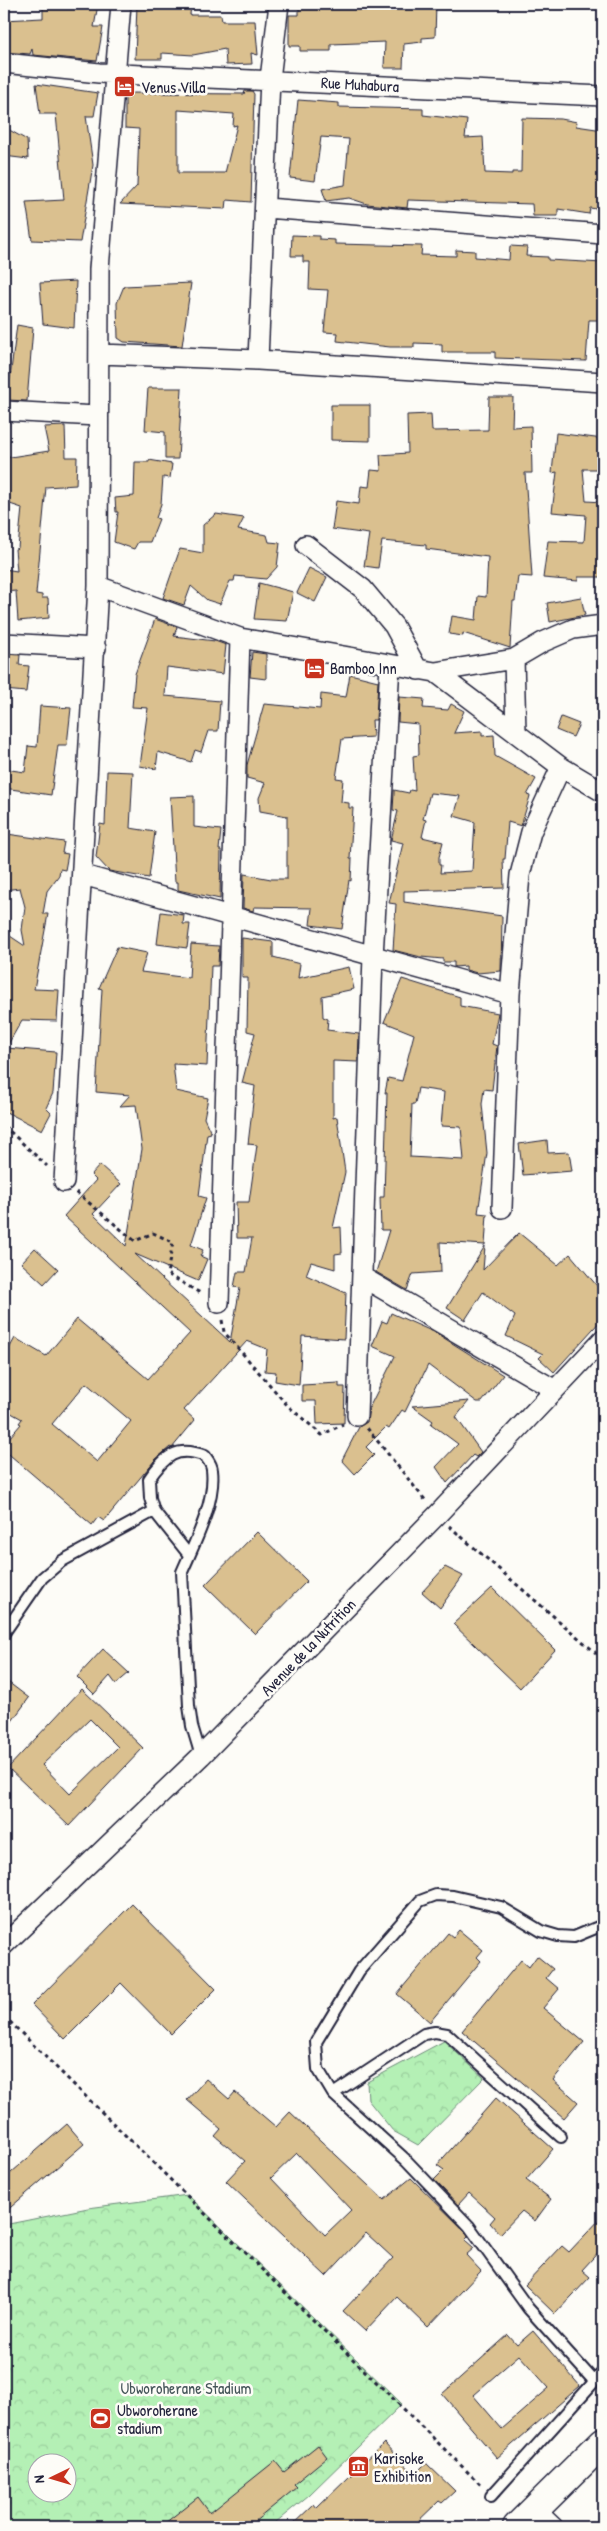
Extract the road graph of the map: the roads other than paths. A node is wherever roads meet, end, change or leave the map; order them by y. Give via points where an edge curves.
1 (121, 4) edge
2 (280, 4) edge
3 (4, 64) edge
4 (117, 74) junction
5 (270, 80) junction
6 (603, 96) edge
7 (266, 208) junction
8 (603, 234) edge
9 (100, 354) junction
10 (258, 360) junction
11 (603, 382) edge
12 (4, 411) edge
13 (97, 416) junction
14 (306, 545) dead end
15 (98, 586) junction
16 (603, 625) edge
17 (240, 638) junction
18 (4, 643) edge
19 (96, 648) junction
20 (514, 659) junction
21 (390, 665) junction
22 (427, 671) junction
23 (516, 732) junction
24 (561, 767) junction
25 (603, 792) edge
26 (82, 875) junction
27 (231, 916) junction
28 (373, 956) junction
29 (510, 994) junction
30 (64, 1182) dead end
31 (502, 1208) dead end
32 (364, 1278) junction
33 (219, 1303) dead end
34 (603, 1339) edge
35 (555, 1390) junction
36 (357, 1416) dead end
37 (154, 1511) junction
38 (189, 1555) junction
39 (4, 1633) edge
40 (201, 1756) junction
41 (603, 1925) edge
42 (4, 1945) edge
43 (334, 2094) junction
44 (561, 2137) dead end
45 (603, 2372) edge
46 (594, 2381) junction
47 (603, 2442) edge
48 (491, 2496) road end
49 (535, 2522) edge

1 - 4 street
2 - 5 street
3 - 4 street, Rue Muhabura
4 - 5 street, Rue Muhabura
4 - 9 street via 102,216
5 - 6 street, Rue Muhabura
5 - 7 street
7 - 8 street
7 - 10 street
9 - 10 street
9 - 13 street
10 - 11 street
12 - 13 street
13 - 15 street
14 - 22 street via 363,589
15 - 17 street
15 - 19 street
16 - 20 street via 572,629
17 - 21 street
17 - 27 street
18 - 19 street
19 - 26 street
20 - 22 street
20 - 23 street
21 - 22 street
21 - 28 street
22 - 23 street
23 - 24 street
24 - 25 street
24 - 29 street via 531,832 520,875
26 - 27 street
26 - 30 street
27 - 28 street
27 - 33 street
28 - 29 street
28 - 32 street
29 - 31 street
32 - 35 street
32 - 36 street
34 - 35 street, Avenue de la Nutrition
35 - 40 street, Avenue de la Nutrition
37 - 38 lane
37 - 38 lane via 149,1479 158,1466 168,1456 180,1452 205,1456 212,1468 212,1486 202,1526
37 - 39 lane via 62,1561 42,1578
38 - 40 lane via 182,1572 182,1582 189,1706
40 - 42 street, Avenue de la Nutrition
41 - 43 lane via 574,1937 558,1936 541,1931 501,1907 453,1896 436,1895 420,1901 359,1971 316,2042 318,2069
43 - 44 lane via 424,2034 447,2034
43 - 46 lane via 406,2160 469,2226 528,2308
45 - 46 lane
46 - 48 lane
47 - 49 highway

